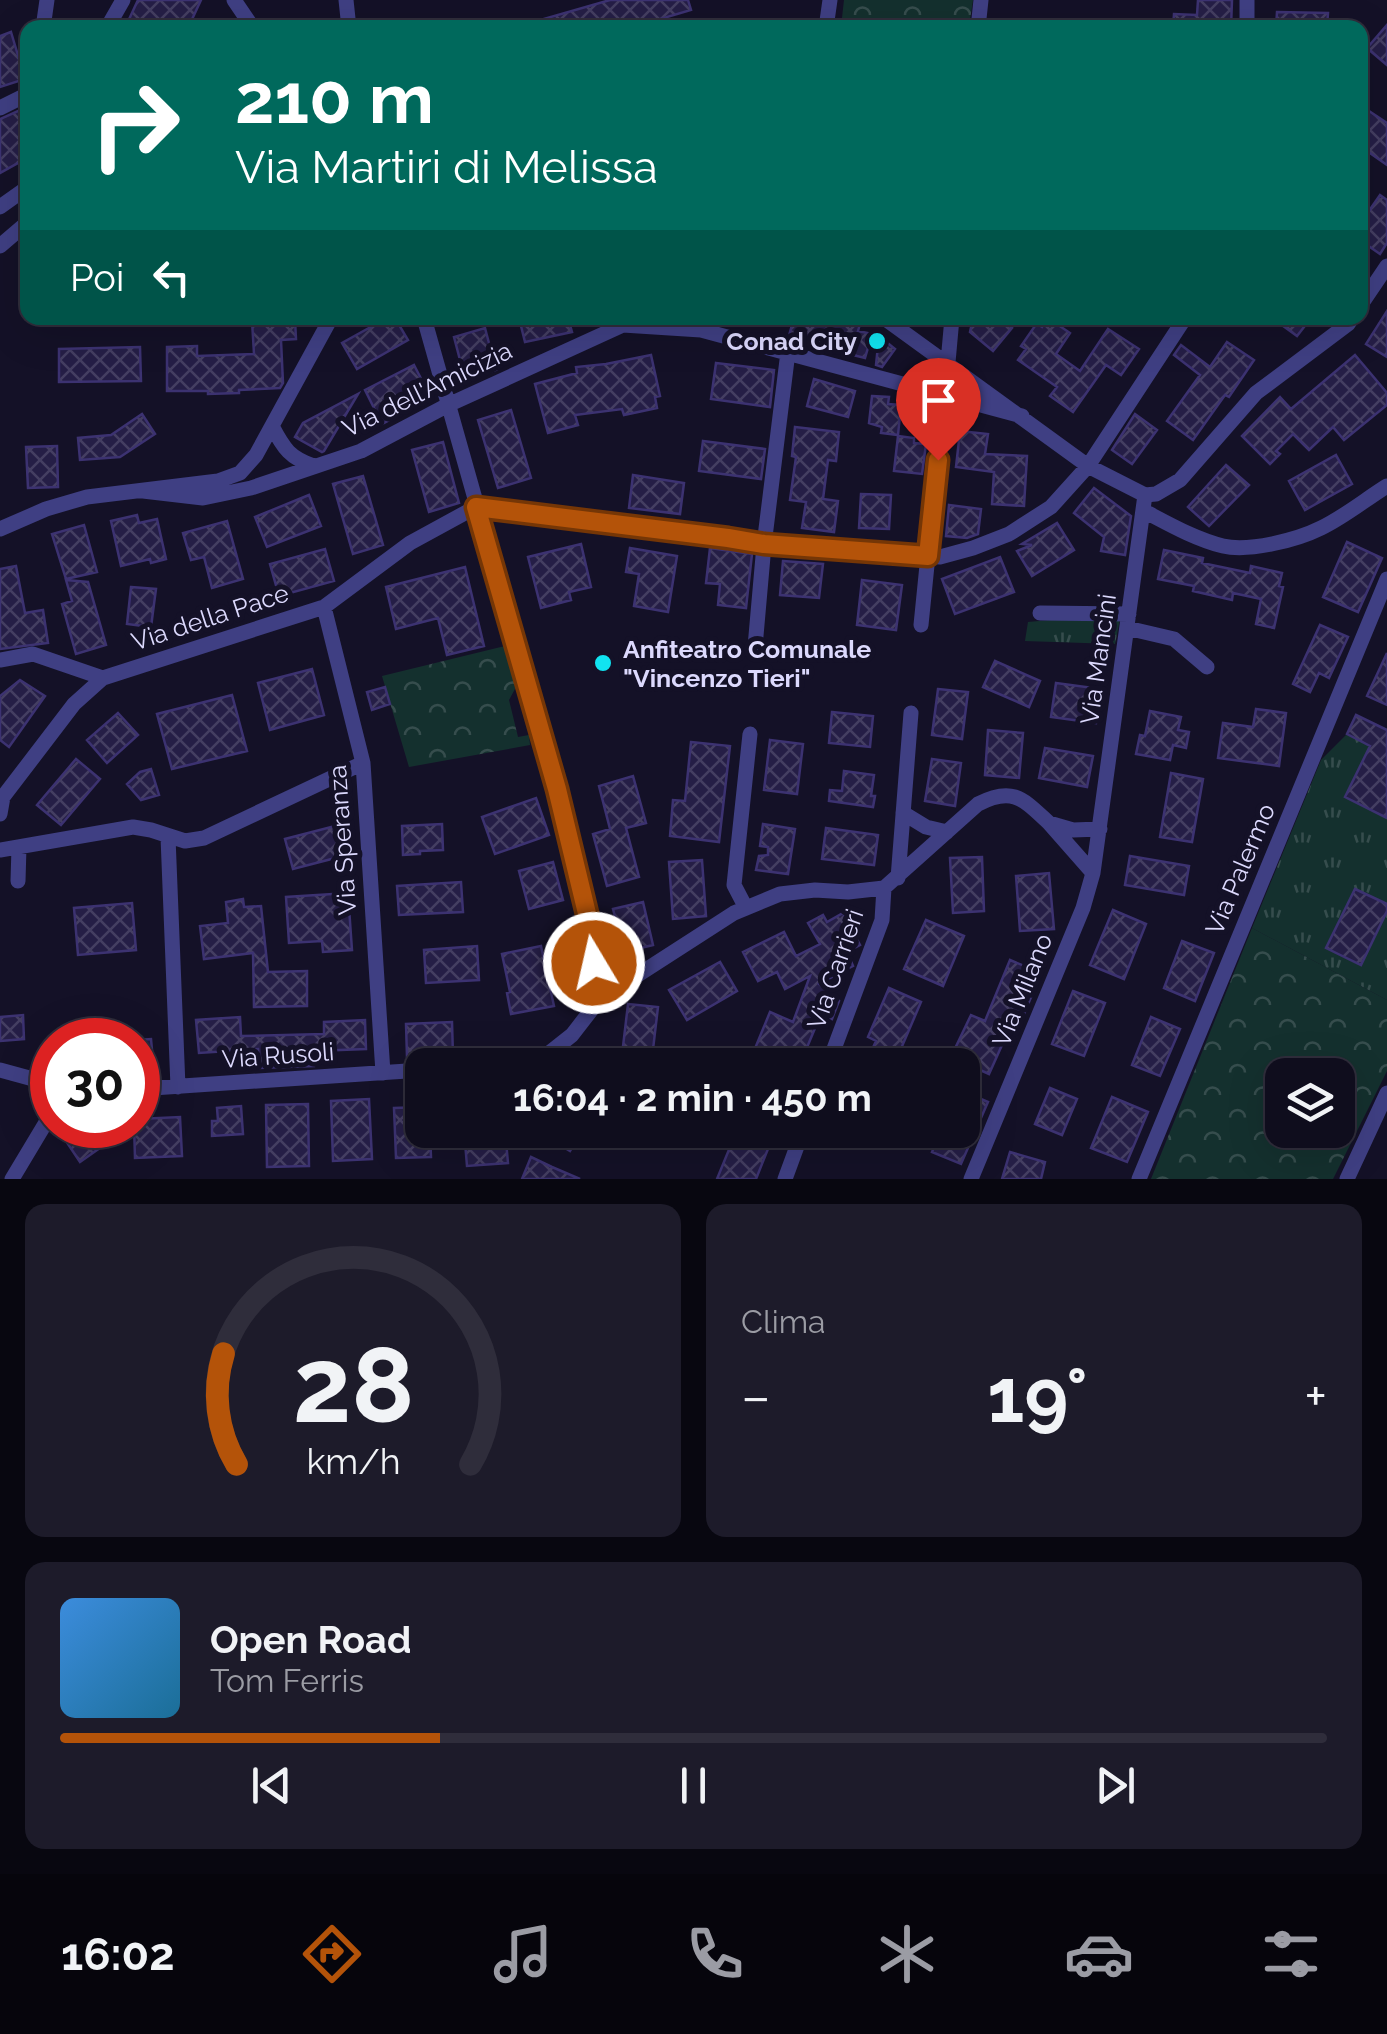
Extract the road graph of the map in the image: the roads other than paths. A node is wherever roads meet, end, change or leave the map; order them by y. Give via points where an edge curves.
1 (20, 229) edge
2 (0, 246) edge
3 (1387, 266) edge
4 (1368, 294) edge
5 (327, 325) edge
6 (426, 325) edge
7 (614, 325) edge
8 (657, 325) edge
9 (894, 325) edge
10 (951, 325) edge
11 (1180, 325) edge
12 (1347, 325) edge
13 (788, 352) junction
14 (948, 362) junction
15 (972, 380) junction
16 (952, 398) junction
17 (448, 405) junction
18 (1022, 416) junction
19 (272, 426) junction
20 (315, 466) junction
21 (1088, 466) junction
22 (1387, 486) edge
23 (144, 492) junction
24 (1145, 503) junction
25 (476, 507) junction
26 (0, 529) edge
27 (764, 544) junction
28 (928, 556) junction
29 (1387, 579) edge
30 (324, 607) junction
31 (1040, 614) dead end
32 (1128, 621) junction
33 (921, 626) dead end
34 (755, 647) dead end
35 (0, 660) edge
36 (1207, 667) dead end
37 (103, 678) junction
38 (910, 714) dead end
39 (750, 734) dead end
40 (363, 763) junction
41 (903, 812) junction
42 (0, 814) edge
43 (1049, 823) junction
44 (1100, 830) junction
45 (947, 832) junction
46 (168, 837) junction
47 (19, 846) junction
48 (0, 850) edge
49 (1092, 873) junction
50 (898, 878) junction
51 (18, 881) dead end
52 (884, 888) junction
53 (746, 908) junction
54 (598, 1000) junction
55 (556, 1048) edge
56 (834, 1048) edge
57 (0, 1070) edge
58 (405, 1071) edge
59 (383, 1073) junction
60 (30, 1078) edge
61 (178, 1086) junction
62 (160, 1087) edge
63 (1387, 1093) edge
64 (31, 1148) edge
65 (796, 1148) edge
66 (12, 1179) edge
67 (785, 1179) edge
68 (971, 1179) edge
69 (1139, 1179) edge
70 (1347, 1179) edge

1 - 2 street
3 - 4 street
5 - 19 street
6 - 17 street
7 - 17 street, Via dell'Amicizia
8 - 13 street, Via dell'Amicizia
9 - 14 street
10 - 14 street
11 - 21 street
12 - 24 street via 1256,392 1180,480
13 - 16 street, Via dell'Amicizia
13 - 27 street
14 - 15 street
15 - 16 street via 968,394
15 - 18 street
16 - 18 street, Via dell'Amicizia
16 - 28 street
17 - 20 street, Via dell'Amicizia
17 - 25 street
18 - 21 street
19 - 20 street via 290,454
19 - 23 street via 240,473
20 - 23 street, Via dell'Amicizia via 203,498
21 - 24 street
21 - 28 street via 1051,507 1009,534
22 - 24 street via 1321,528 1244,548 1174,527
23 - 26 street via 87,497
24 - 32 street, Via Mancini
25 - 27 street
25 - 30 street, Via della Pace via 410,543
25 - 54 street via 557,789 590,926
27 - 28 street
27 - 34 street
28 - 33 street
29 - 69 street, Via Palermo
30 - 37 street, Via della Pace
30 - 40 street, Via Speranza
31 - 32 street
32 - 36 street via 1174,639
32 - 44 street, Via Mancini
35 - 37 street via 33,654
37 - 42 street, Via della Pace via 74,704 4,797
38 - 41 street
39 - 53 street via 734,885
40 - 46 street via 204,838
40 - 59 street, Via Speranza
41 - 45 street
41 - 50 street
43 - 44 street
43 - 45 street via 1012,794 978,804
43 - 49 street
44 - 49 street, Via Mancini
45 - 50 street
46 - 47 street via 134,827
46 - 61 street
47 - 48 street
47 - 51 street
49 - 68 street, Via Milano
50 - 52 street
52 - 53 street via 780,894
52 - 56 street, Via Carrieri via 882,920
53 - 54 street
54 - 55 street
57 - 60 street
58 - 59 street, Via Rusoli
59 - 61 street, Via Rusoli
61 - 62 street, Via Rusoli
63 - 70 street
64 - 66 street
65 - 67 street

